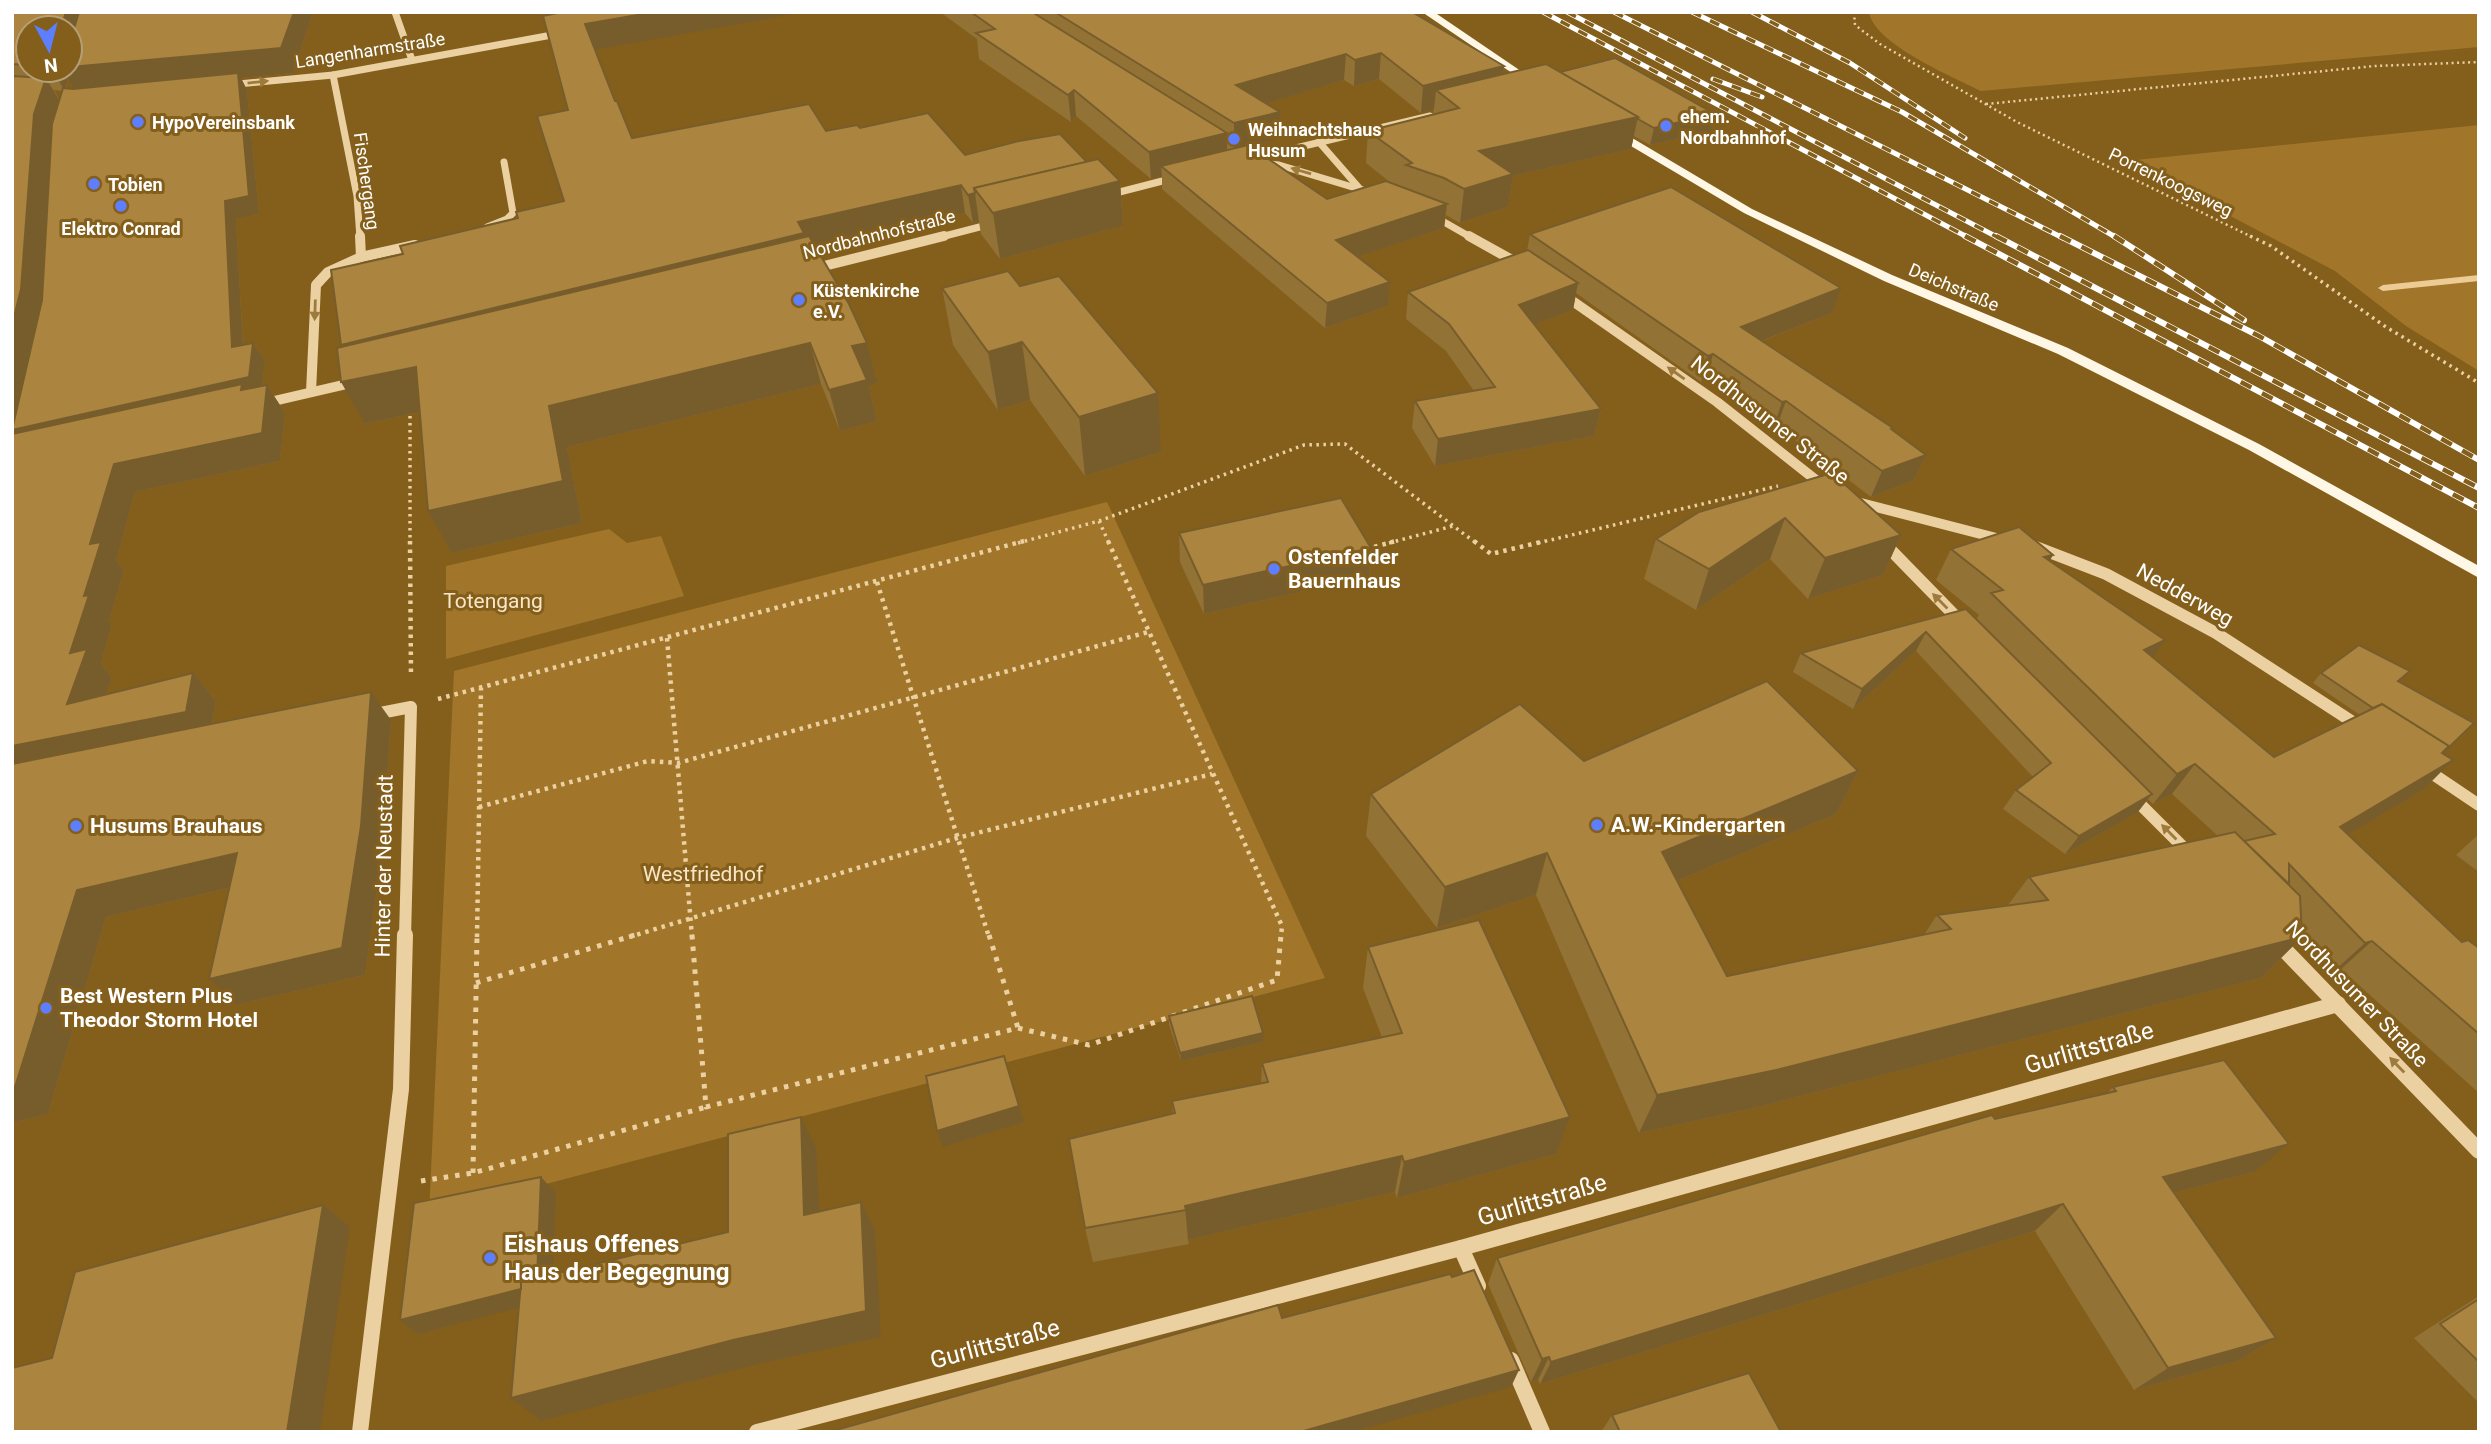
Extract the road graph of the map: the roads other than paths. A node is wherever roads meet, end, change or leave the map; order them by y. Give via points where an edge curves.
1 (396, 12) edge
2 (1426, 12) edge
3 (572, 31) edge
4 (412, 60) junction
5 (333, 75) junction
6 (224, 86) edge
7 (1542, 89) joint
8 (1526, 93) edge
9 (1435, 114) edge
10 (1599, 123) edge
11 (1319, 142) junction
12 (504, 162) dead end
13 (1186, 175) edge
14 (1360, 189) junction
15 (1093, 198) edge
16 (1386, 198) edge
17 (1412, 208) edge
18 (1000, 222) edge
19 (482, 228) edge
20 (426, 242) edge
21 (360, 257) junction
22 (800, 272) edge
23 (1535, 275) edge
24 (1547, 283) edge
25 (373, 378) edge
26 (311, 392) junction
27 (246, 407) edge
28 (1838, 497) junction
29 (1857, 517) edge
30 (1877, 537) edge
31 (2479, 573) edge
32 (1975, 636) edge
33 (357, 718) edge
34 (2371, 734) edge
35 (2415, 763) edge
36 (2122, 785) edge
37 (2479, 805) edge
38 (2201, 865) edge
39 (2269, 934) edge
40 (2338, 1004) junction
41 (2479, 1151) edge
42 (1461, 1248) junction
43 (1483, 1297) edge
44 (1504, 1346) edge
45 (360, 1432) edge
46 (757, 1432) edge
47 (1542, 1432) edge

1 - 4 street
2 - 7 main road
3 - 4 street, Langenharmstraße
4 - 5 street, Langenharmstraße
6 -> 5 street, Langenharmstraße
5 - 21 street, Fischergang via 357,196
7 - 8 street
9 - 11 street
10 - 31 main road, Deichstraße via 1748,211 1888,278 2063,351 2254,447
11 - 14 street
14 -> 11 street via 1279,165 1240,162
12 - 19 street via 513,213
13 - 15 street
14 - 16 street
17 - 23 street via 1438,217
18 - 22 street, Nordbahnhofstraße
20 - 21 street
21 -> 26 street, Fischergang via 328,272 316,285
28 -> 24 street, Nordhusumer Straße via 1717,402
25 - 26 street
26 - 27 street
28 - 29 street, Nordhusumer Straße
28 - 34 street, Nedderweg via 2044,550 2106,575 2216,633
32 -> 30 street
33 - 45 street, Hinter der Neustadt via 411,707 401,1089
35 - 37 street
38 -> 36 street
39 - 40 street, Nordhusumer Straße
41 -> 40 street, Nordhusumer Straße
40 - 42 street, Gurlittstraße
42 - 43 street
42 - 46 street, Gurlittstraße
44 - 47 street

